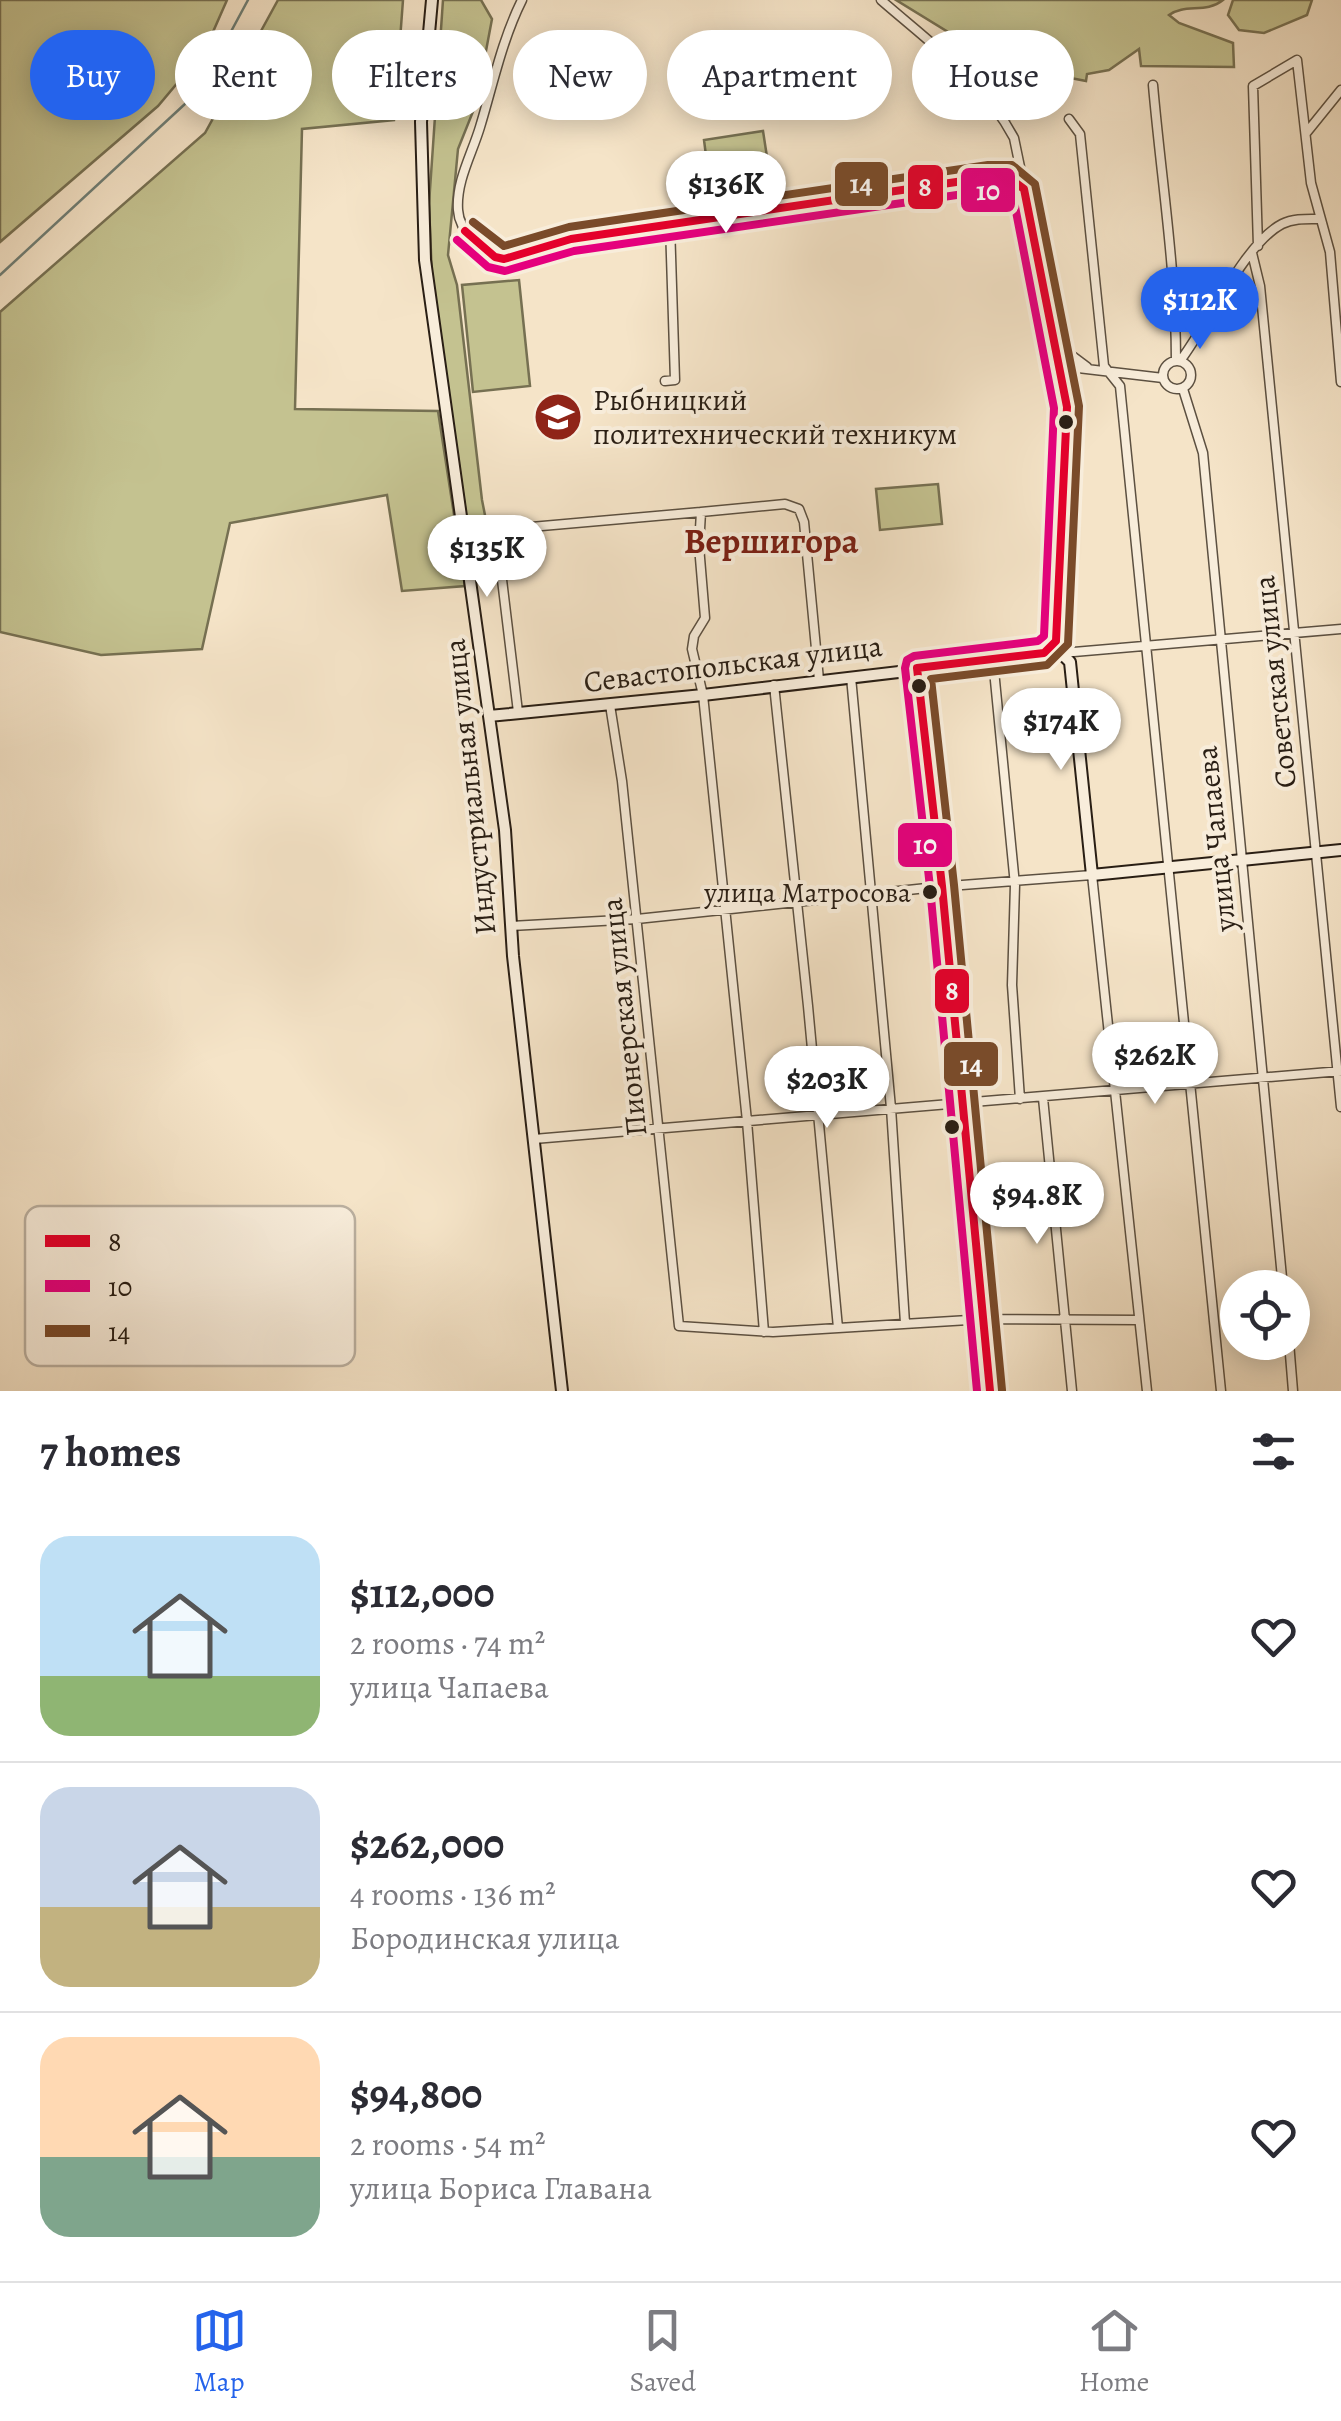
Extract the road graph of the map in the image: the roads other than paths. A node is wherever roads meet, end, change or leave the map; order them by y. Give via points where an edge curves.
1 (432, 0) edge
2 (522, 0) edge
3 (881, 0) edge
4 (915, 30) edge
5 (1153, 85) dead end
6 (1341, 90) edge
7 (1005, 120) edge
8 (1070, 120) edge
9 (1307, 132) junction
10 (1024, 189) junction
11 (1320, 219) junction
12 (670, 225) junction
13 (1255, 250) junction
14 (1055, 343) junction
15 (1178, 361) junction
16 (1091, 369) junction
17 (1109, 371) junction
18 (1062, 376) junction
19 (1163, 378) junction
20 (665, 381) dead end
21 (1341, 382) edge
22 (1182, 389) junction
23 (701, 512) junction
24 (1341, 629) edge
25 (1294, 635) junction
26 (1056, 641) junction
27 (1220, 641) junction
28 (1146, 647) junction
29 (1061, 653) junction
30 (1044, 654) junction
31 (993, 660) junction
32 (916, 668) junction
33 (851, 676) junction
34 (819, 680) junction
35 (774, 685) junction
36 (703, 695) junction
37 (610, 705) junction
38 (518, 712) junction
39 (489, 716) junction
40 (1341, 850) edge
41 (1314, 853) junction
42 (1242, 859) junction
43 (1168, 868) junction
44 (1092, 875) junction
45 (1015, 880) junction
46 (942, 886) junction
47 (872, 895) junction
48 (798, 902) junction
49 (724, 910) junction
50 (637, 919) junction
51 (511, 926) junction
52 (1339, 1072) edge
53 (1263, 1078) junction
54 (1190, 1084) junction
55 (1116, 1092) junction
56 (1042, 1098) junction
57 (1020, 1099) junction
58 (963, 1104) junction
59 (1341, 1107) edge
60 (890, 1108) junction
61 (818, 1113) junction
62 (747, 1121) junction
63 (658, 1126) junction
64 (534, 1139) junction
65 (1282, 1270) edge
66 (985, 1319) junction
67 (1138, 1320) junction
68 (1063, 1321) junction
69 (905, 1323) junction
70 (838, 1328) junction
71 (764, 1332) junction
72 (1290, 1360) edge
73 (562, 1391) edge
74 (990, 1391) edge
75 (1072, 1391) edge
76 (1147, 1391) edge
77 (1220, 1391) edge
78 (1293, 1391) edge

1 - 39 main road, Индустриальная улица via 420,122 425,260
2 - 12 street via 464,172 458,209 465,231 504,259 571,238
3 - 4 street
5 - 15 street, улица Чапаева
6 - 9 street
7 - 10 street
8 - 17 street via 1080,134 1099,332
9 - 11 street
9 - 13 street, Советская улица via 1297,60 1254,86
10 - 12 street via 997,176
10 - 14 street
11 - 13 street via 1285,222
11 - 21 street via 1330,252
12 - 20 street via 675,380
13 - 15 street
13 - 25 street, Советская улица
14 - 16 street
14 - 18 street
15 - 19 street via 1164,369
15 - 22 street, улица Чапаева via 1192,374
16 - 17 street
16 - 18 street
17 - 19 street
17 - 28 street via 1120,386
18 - 26 street via 1067,407
19 - 22 street via 1170,388
22 - 27 street, улица Чапаева via 1203,453
23 - 34 street via 798,508
23 - 36 street via 705,618 692,648
23 - 38 street via 496,530
24 - 25 street, Севастопольская улица
25 - 27 street, Севастопольская улица
25 - 41 street, Советская улица
26 - 29 street
26 - 30 street
27 - 28 street, Севастопольская улица
27 - 42 street, улица Чапаева
28 - 29 street, Севастопольская улица
28 - 43 street
29 - 30 main road, Севастопольская улица
29 - 44 main road via 1070,662
30 - 31 main road, Севастопольская улица
31 - 32 main road, Севастопольская улица
31 - 45 street
32 - 33 main road, Севастопольская улица
32 - 46 street
33 - 34 main road, Севастопольская улица
33 - 47 street
34 - 35 main road, Севастопольская улица
35 - 36 main road, Севастопольская улица
35 - 48 street
36 - 37 main road, Севастопольская улица
36 - 49 street
37 - 38 main road, Севастопольская улица
37 - 50 street, Пионерская улица
38 - 39 main road, Севастопольская улица
39 - 51 main road, Индустриальная улица
40 - 41 main road
41 - 42 main road
41 - 52 street, Советская улица
42 - 43 main road
42 - 53 street, улица Чапаева
43 - 44 main road
43 - 54 street
44 - 45 street
44 - 55 street
45 - 46 street
45 - 57 street via 1012,985
46 - 47 street
46 - 58 street
47 - 48 street
47 - 60 street
48 - 49 street
48 - 61 street
49 - 50 street
49 - 62 street
50 - 51 street
50 - 63 street, Пионерская улица
51 - 64 main road, Индустриальная улица
52 - 53 street
52 - 59 street, Советская улица
53 - 54 street
53 - 65 street, улица Чапаева
54 - 55 street
54 - 77 street
55 - 56 street
55 - 67 street
56 - 57 street
56 - 68 street
57 - 58 street
58 - 60 street
58 - 66 street
60 - 61 street
60 - 69 street
61 - 62 street
61 - 70 street
62 - 63 street
62 - 71 street
63 - 64 street
63 - 71 street, Пионерская улица via 679,1326
64 - 73 main road, Индустриальная улица
66 - 68 street
66 - 69 street
66 - 74 street
67 - 68 street
67 - 76 street
68 - 75 street
69 - 70 street
70 - 71 street
72 - 78 street

